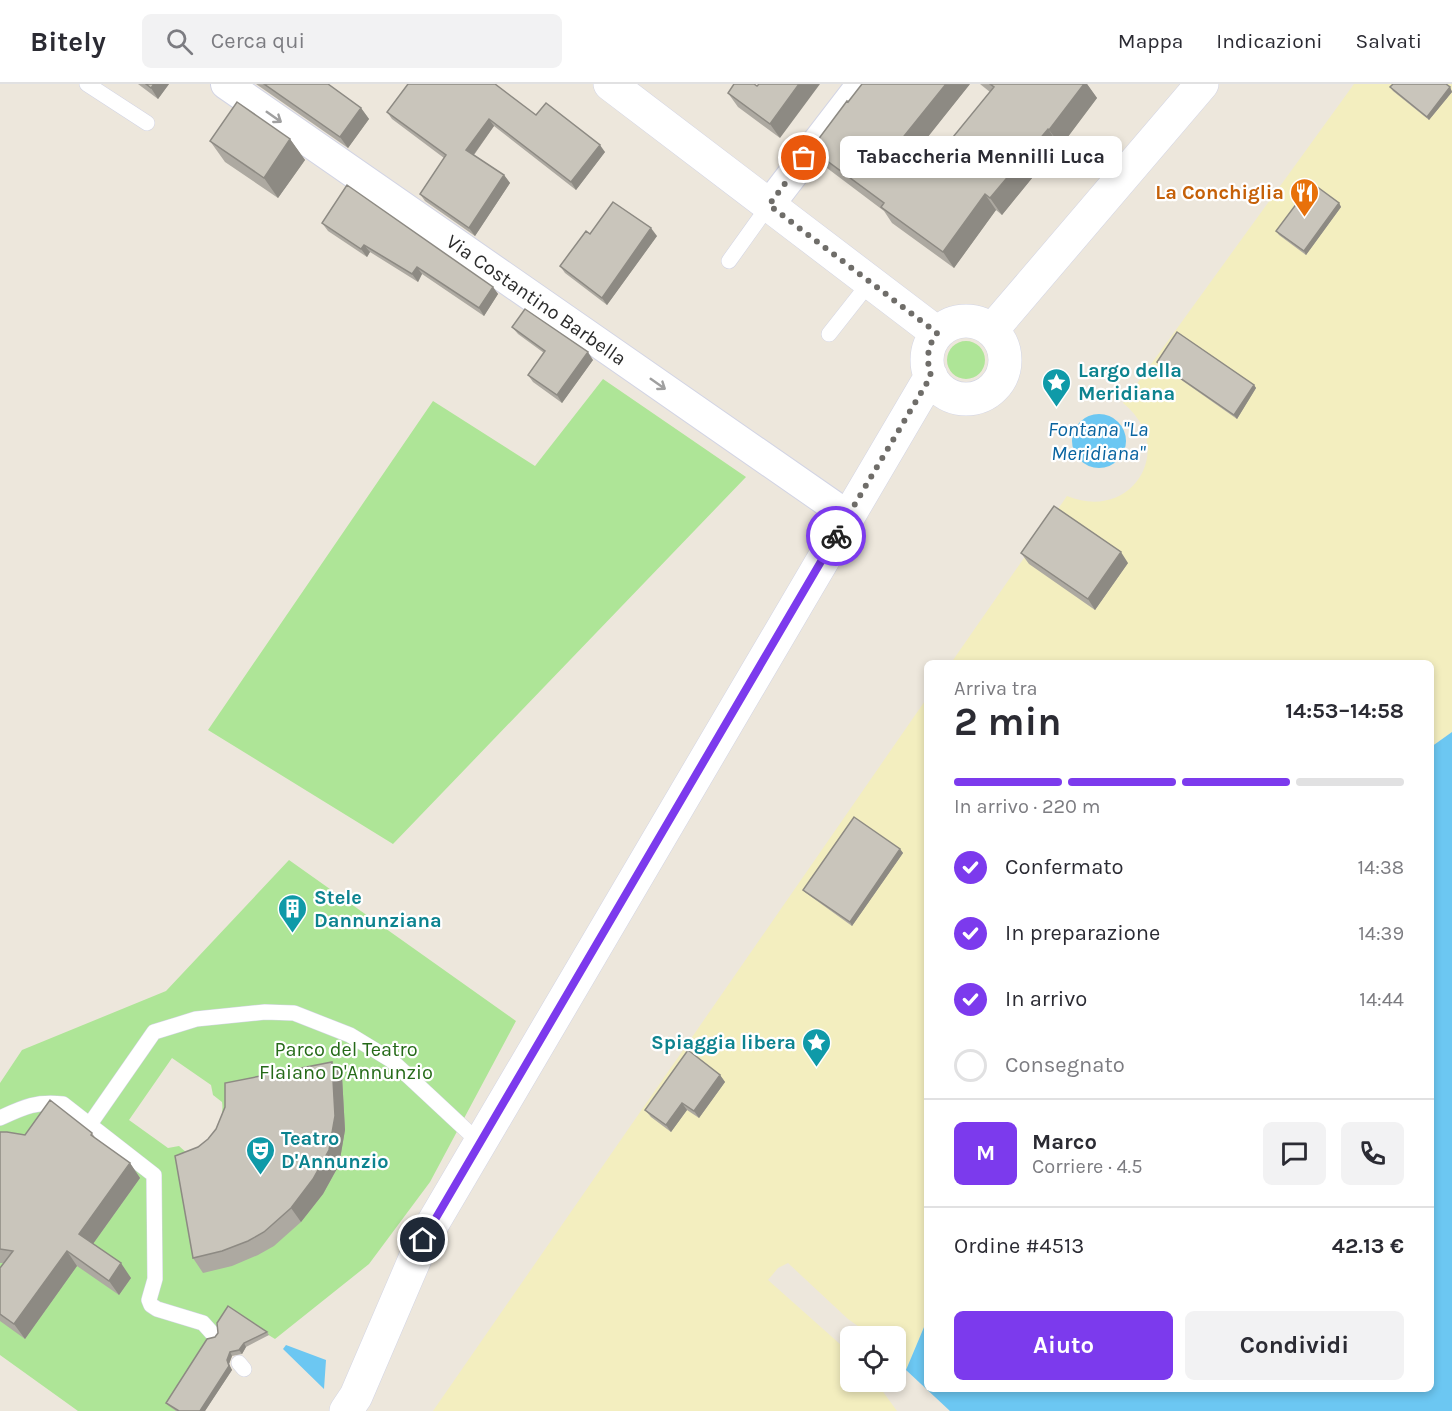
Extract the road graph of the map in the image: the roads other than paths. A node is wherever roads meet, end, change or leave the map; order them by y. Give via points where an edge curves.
1 (87, 84) edge
2 (226, 84) edge
3 (862, 84) edge
4 (1203, 84) edge
5 (623, 88) edge
6 (147, 123) dead end
7 (769, 205) junction
8 (729, 261) dead end
9 (870, 282) junction
10 (992, 330) junction
11 (937, 333) junction
12 (829, 334) dead end
13 (931, 376) junction
14 (848, 516) junction
15 (0, 1118) edge
16 (90, 1124) junction
17 (480, 1143) junction
18 (212, 1333) dead end
19 (346, 1411) edge

1 - 6 lane
2 -> 14 street, Via Costantino Barbella
3 - 7 street
4 - 10 street
5 - 7 street
7 - 8 lane
7 - 9 street
9 - 11 street
9 - 12 lane
10 - 11 street via 976,321 964,320
10 - 13 street via 1004,347 1005,367 1001,379 987,393 968,399 954,397 938,387
11 - 13 street via 928,349
13 - 14 street
14 - 17 street
15 - 16 lane via 45,1102 63,1104
16 - 17 lane via 154,1032 196,1019 274,1012 294,1013 350,1035 391,1060
16 - 18 lane via 154,1175 155,1279 151,1305 203,1323
17 - 19 street via 423,1240

